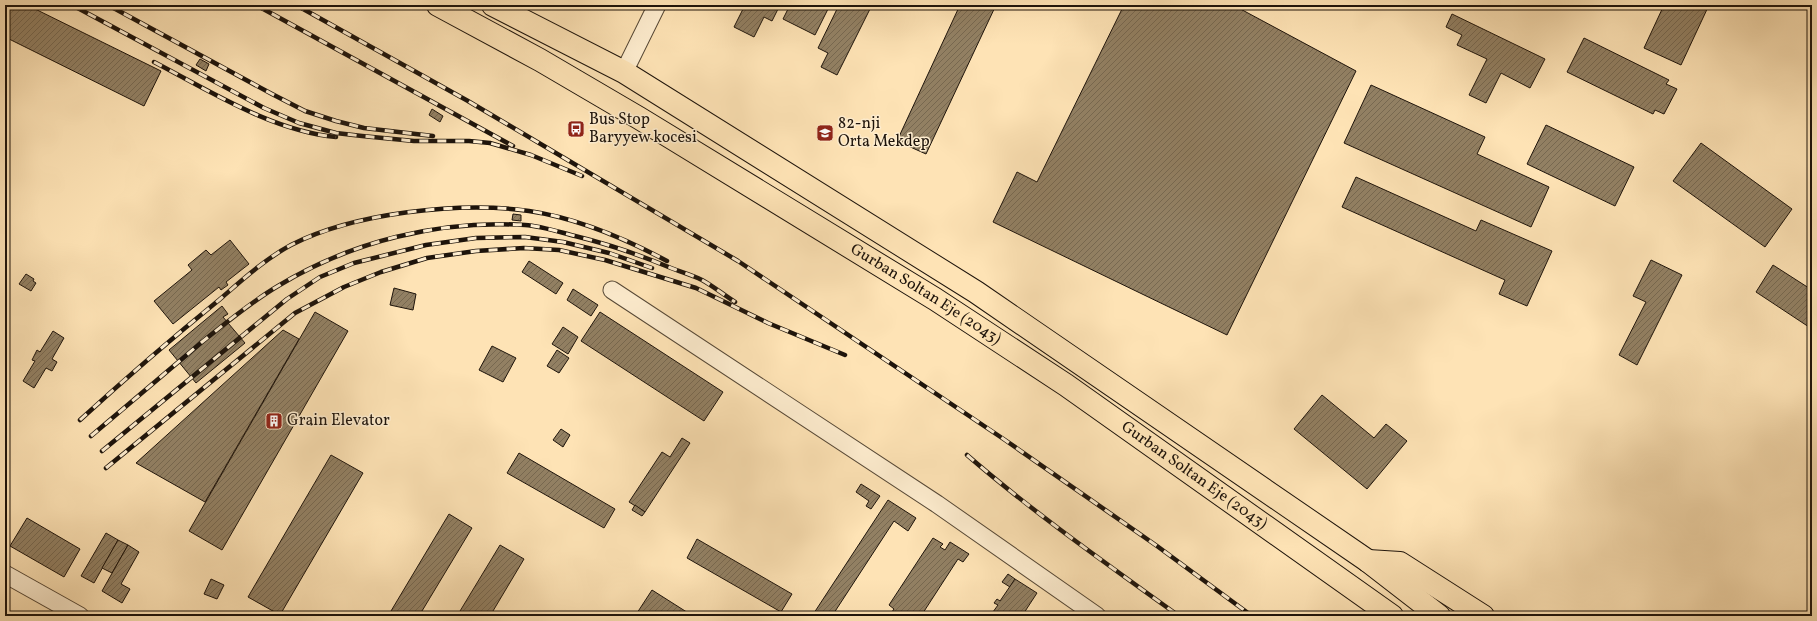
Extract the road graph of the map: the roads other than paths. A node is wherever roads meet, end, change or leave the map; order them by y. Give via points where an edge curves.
1 (438, 5) edge
2 (493, 5) edge
3 (657, 5) edge
4 (624, 72) junction
5 (612, 290) dead end
6 (1368, 561) junction
7 (5, 574) edge
8 (1371, 609) edge
9 (80, 616) edge
10 (1097, 616) edge
11 (1392, 616) edge
12 (1439, 616) edge
13 (1483, 616) edge

1 - 8 highway, Gurban Soltan Eje (2043) via 640,118 935,300 1066,385 1343,580
2 - 4 highway, Gurban Soltan Eje (2043)
3 - 4 street
4 - 6 highway, Gurban Soltan Eje (2043) via 976,292
5 - 10 street via 937,504
6 - 12 highway, Gurban Soltan Eje (2043)
6 - 13 highway via 1400,563
7 - 9 street
8 - 11 highway, Gurban Soltan Eje (2043)

